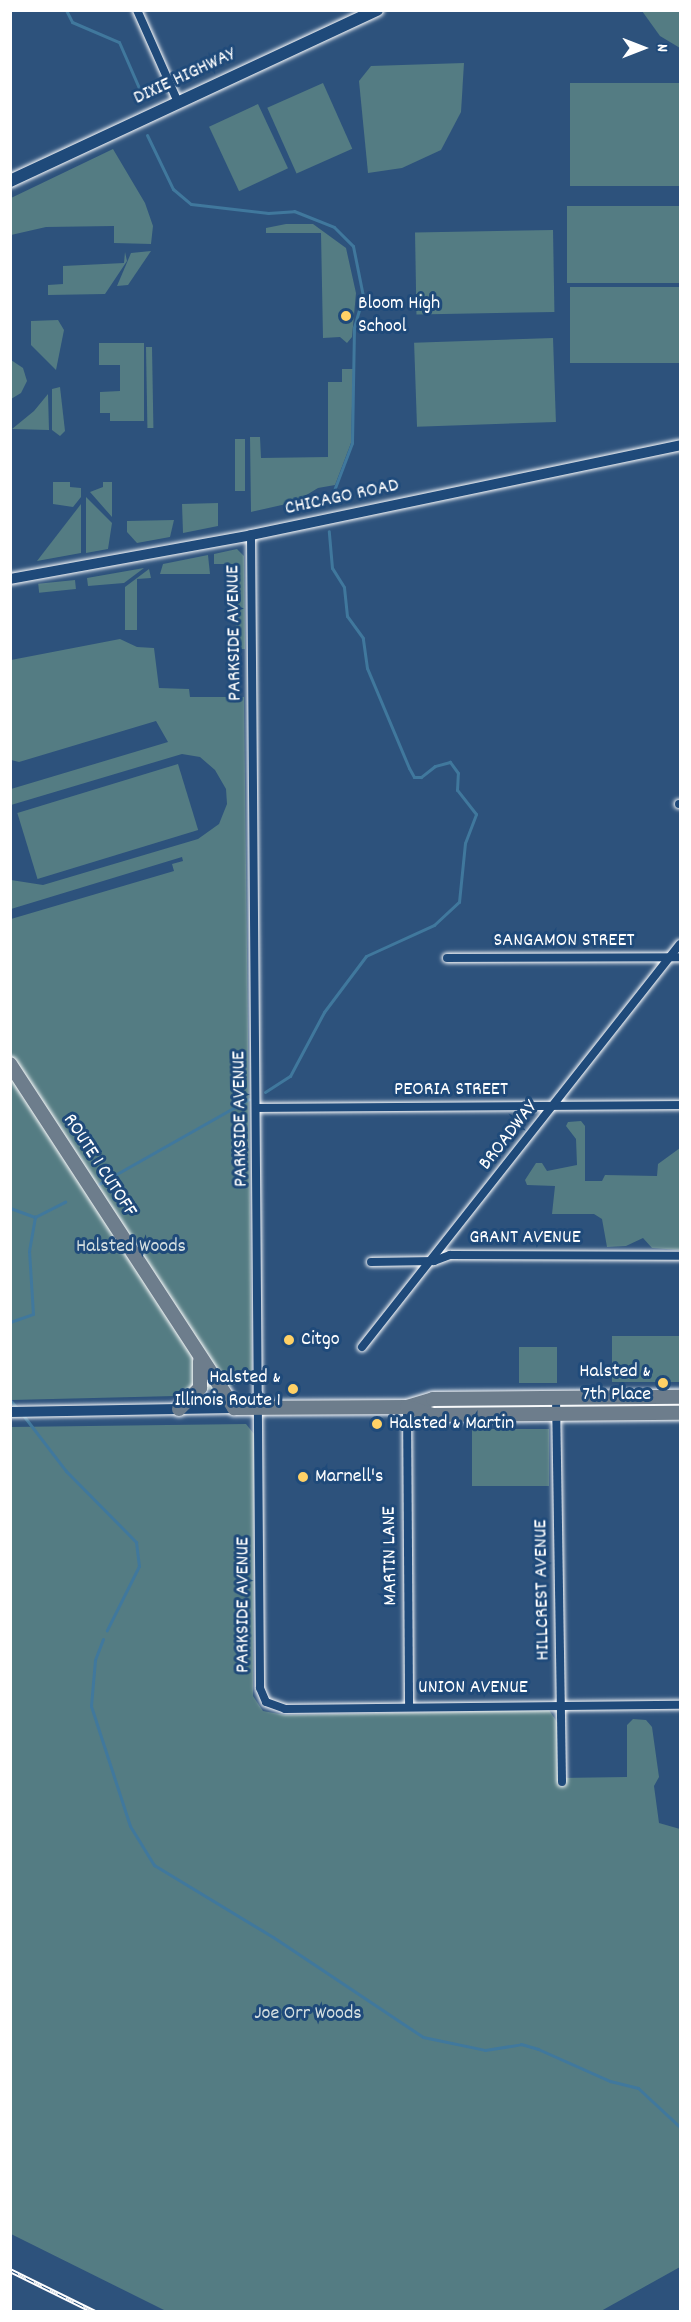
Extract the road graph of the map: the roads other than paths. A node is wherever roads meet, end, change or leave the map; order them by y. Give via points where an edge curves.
1 (377, 10) edge
2 (139, 11) edge
3 (178, 102) junction
4 (10, 181) edge
5 (681, 445) edge
6 (251, 535) junction
7 (10, 579) edge
8 (681, 944) edge
9 (676, 957) edge
10 (447, 958) dead end
11 (10, 1064) edge
12 (681, 1105) edge
13 (553, 1106) junction
14 (257, 1108) junction
15 (681, 1256) edge
16 (434, 1261) junction
17 (371, 1262) dead end
18 (362, 1347) dead end
19 (199, 1356) junction
20 (681, 1397) edge
21 (556, 1398) junction
22 (407, 1407) junction
23 (234, 1408) junction
24 (261, 1408) junction
25 (179, 1409) junction
26 (10, 1412) edge
27 (681, 1413) edge
28 (557, 1414) junction
29 (266, 1702) joint
30 (561, 1704) junction
31 (409, 1705) junction
32 (681, 1705) edge
33 (562, 1782) dead end

1 - 3 main road, DIXIE HIGHWAY
2 - 3 street
3 - 4 main road, DIXIE HIGHWAY
5 - 6 street, CHICAGO ROAD
6 - 7 street, CHICAGO ROAD
6 - 14 street, PARKSIDE AVENUE
8 - 9 street, BROADWAY
9 - 10 street, SANGAMON STREET
9 - 13 street, BROADWAY
11 - 19 main road, ROUTE 1 CUTOFF
12 - 13 street, PEORIA STREET
13 - 14 street, PEORIA STREET
13 - 16 street, BROADWAY
14 - 24 street, PARKSIDE AVENUE
15 - 16 street, GRANT AVENUE via 450,1255
16 - 17 street, GRANT AVENUE
16 - 18 street, BROADWAY
19 - 23 main road, ROUTE 1 CUTOFF
19 - 25 main road via 200,1388
20 - 21 main road
21 - 22 main road via 433,1399
21 - 28 street, HILLCREST AVENUE
22 - 24 main road
22 - 28 main road via 433,1415
22 - 31 street, MARTIN LANE
23 - 24 main road
23 - 25 street
24 - 29 street, PARKSIDE AVENUE via 260,1688
25 - 26 street
27 - 28 main road
28 - 30 street, HILLCREST AVENUE
29 - 31 street, UNION AVENUE via 285,1709
30 - 31 street, UNION AVENUE
30 - 32 street, UNION AVENUE
30 - 33 street, HILLCREST AVENUE

